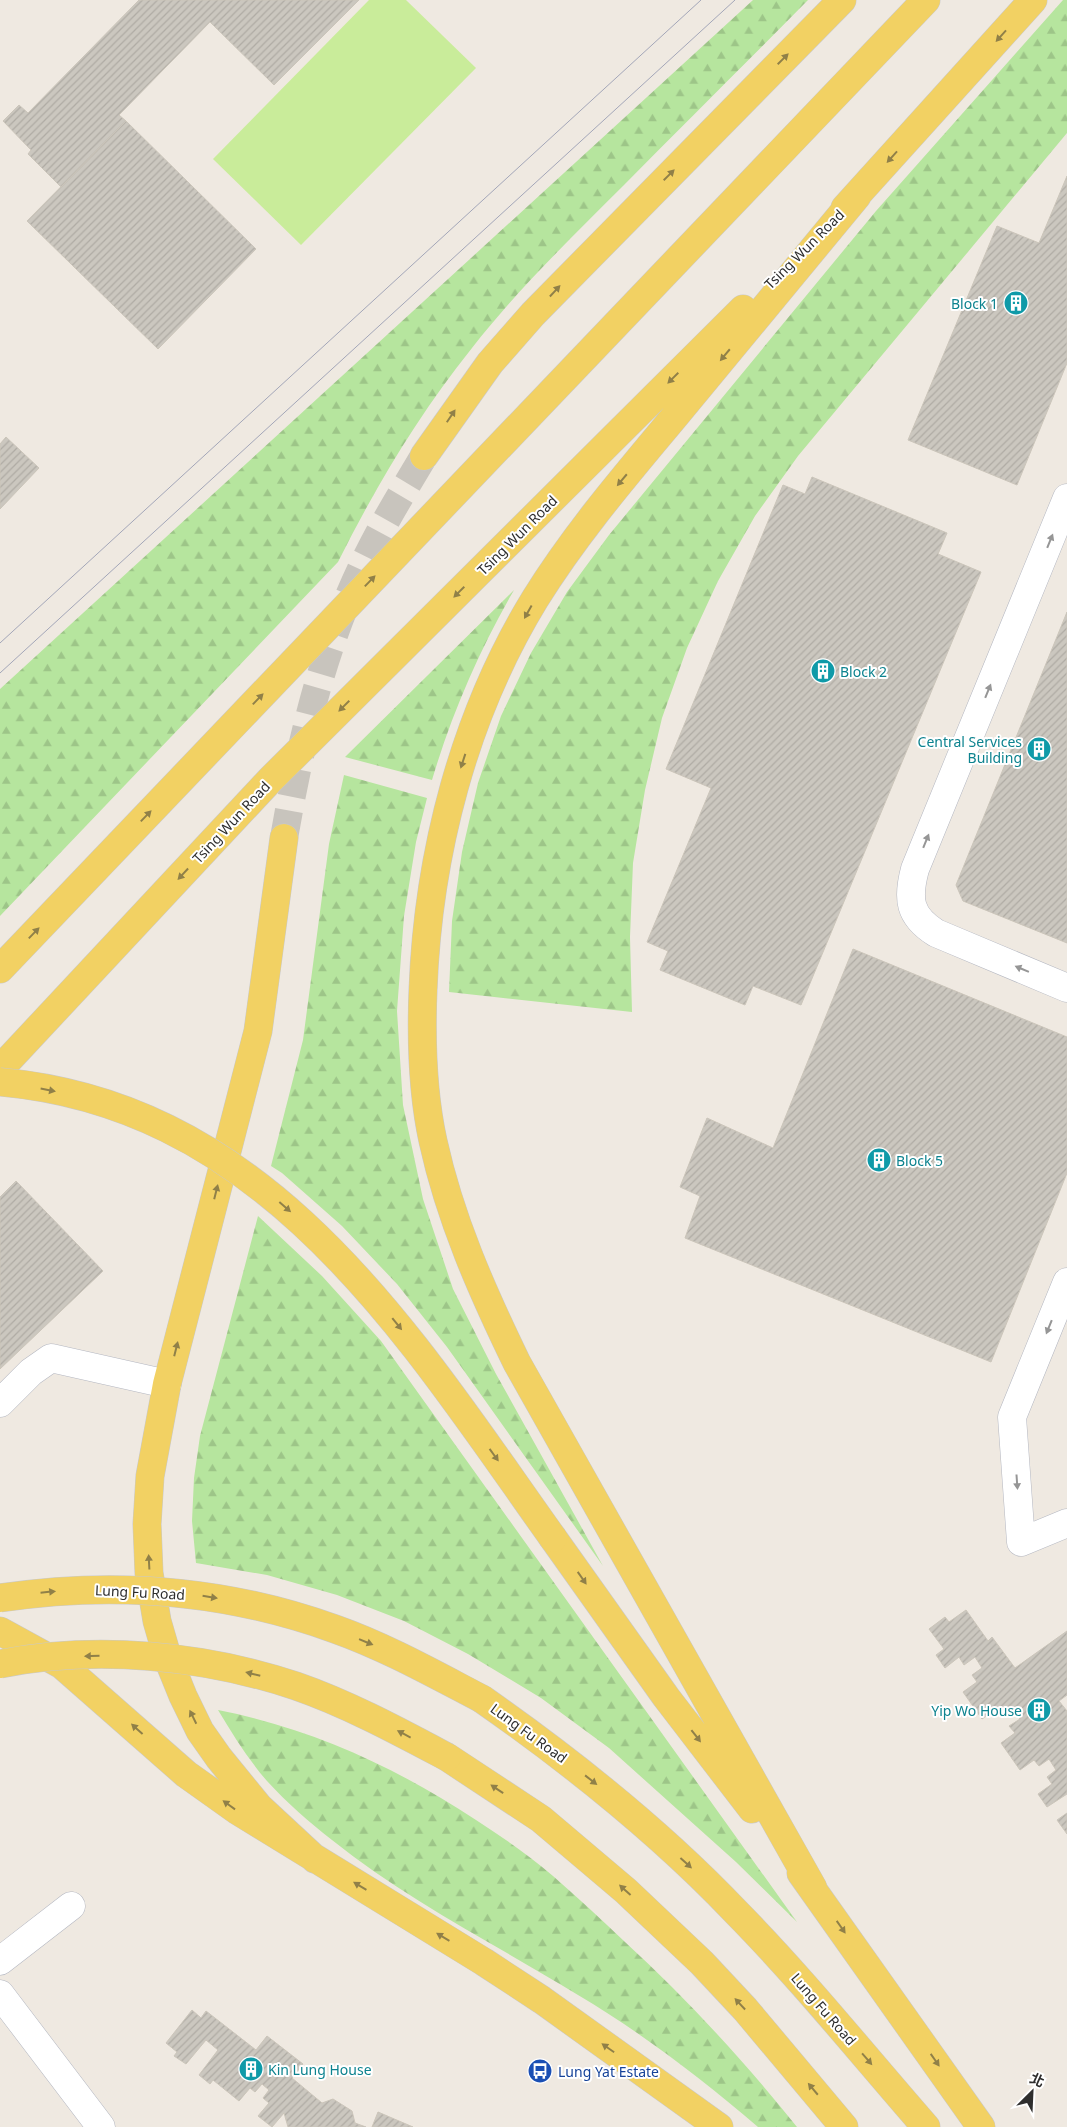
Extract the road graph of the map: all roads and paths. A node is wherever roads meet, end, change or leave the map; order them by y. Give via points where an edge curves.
1 (842, 0) edge
2 (926, 0) edge
3 (1033, 0) edge
4 (857, 196) junction
5 (424, 456) tunnel mouth
6 (1067, 498) edge
7 (284, 838) tunnel mouth
8 (0, 969) edge
9 (1067, 988) edge
10 (0, 1070) edge
11 (0, 1082) edge
12 (1067, 1282) edge
13 (167, 1384) junction
14 (0, 1403) edge
15 (1067, 1523) edge
16 (0, 1598) edge
17 (0, 1631) edge
18 (0, 1664) edge
19 (314, 1859) junction
20 (813, 1888) junction
21 (71, 1906) dead end
22 (0, 1961) edge
23 (0, 1994) edge
24 (101, 2127) edge
25 (719, 2127) edge
26 (844, 2127) edge
27 (926, 2127) edge
28 (981, 2127) edge

5 -> 1 main road via 490,363 533,314
8 -> 2 main road
3 -> 4 main road, Tsing Wun Road
4 -> 10 main road, Tsing Wun Road via 271,779
4 -> 20 main road via 589,520 514,637 477,720 443,833 429,918 422,1015 426,1090 438,1164 455,1220 491,1310 522,1372
9 -> 6 street via 923,925 915,914 910,887 918,860
13 -> 7 main road via 258,1031
11 -> 20 main road, bridge via 53,1090 88,1100 180,1135 240,1171 313,1232 360,1281 427,1362 666,1697
12 -> 15 street via 1012,1416 1021,1542
13 - 14 street via 51,1358 31,1372
19 -> 13 main road via 259,1807 218,1758 200,1731 168,1658 157,1621 149,1573 147,1524 150,1476
16 -> 27 main road, Lung Fu Road, bridge via 64,1590 144,1589 256,1606 318,1623 370,1643 482,1699 607,1792 708,1883 774,1953
19 -> 17 main road via 186,1774 62,1665
26 -> 18 main road, bridge via 746,2009 626,1891 541,1819 447,1757 324,1697 226,1668 144,1657 96,1655 53,1656
25 -> 19 main road via 508,1978
20 -> 28 main road
21 - 22 street
23 - 24 street

